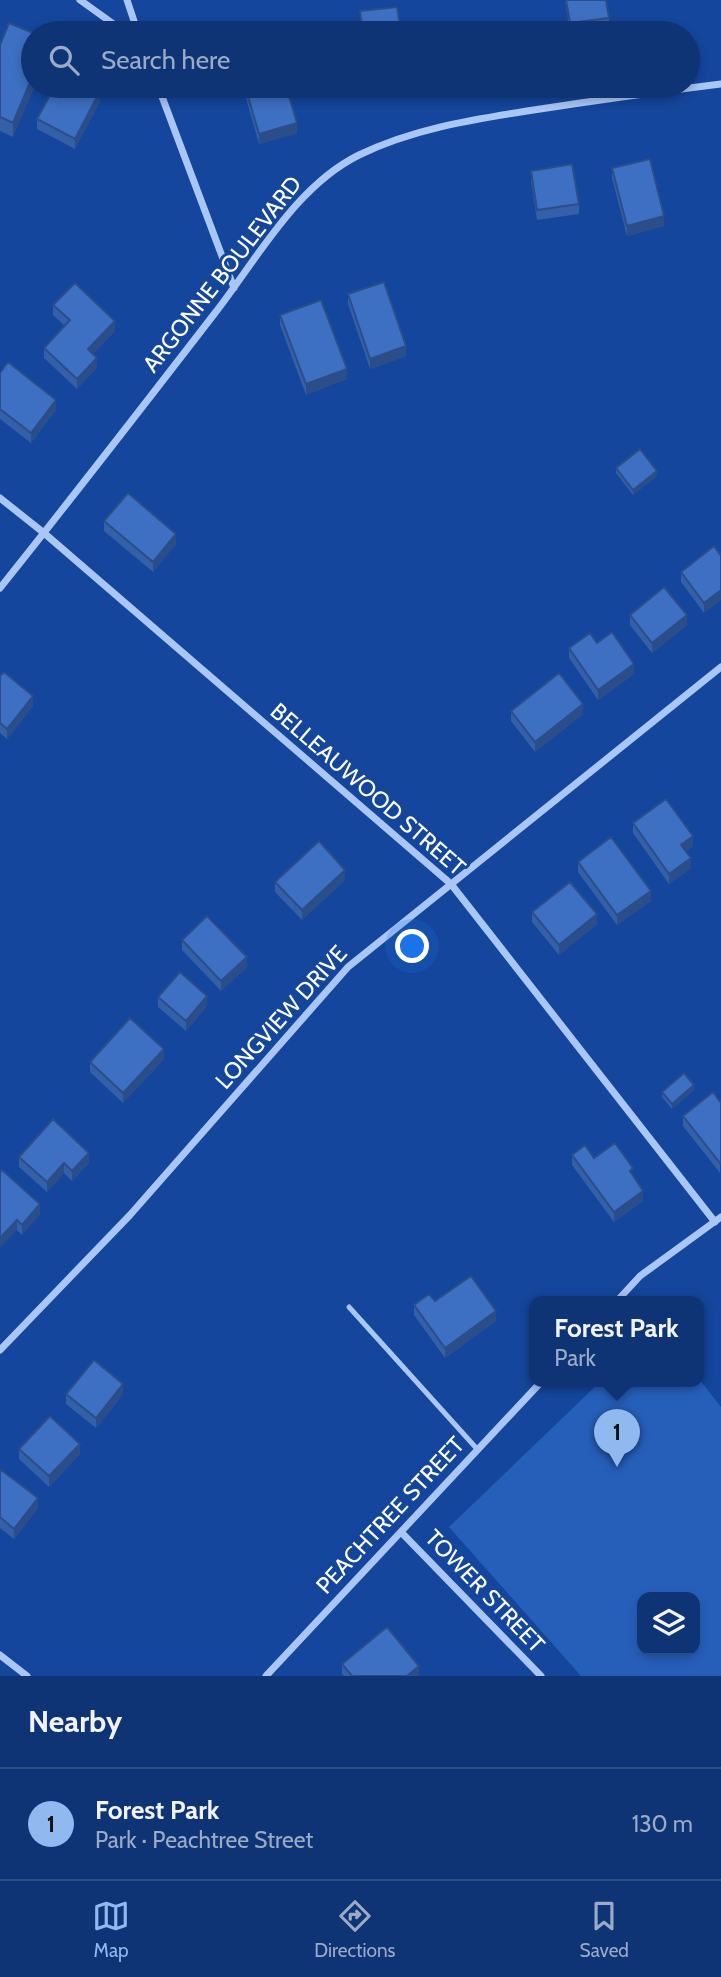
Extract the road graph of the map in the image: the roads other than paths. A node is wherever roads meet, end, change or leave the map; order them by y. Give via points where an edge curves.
1 (80, 0) edge
2 (127, 0) edge
3 (109, 21) edge
4 (134, 21) edge
5 (721, 84) edge
6 (700, 87) edge
7 (163, 98) edge
8 (609, 98) edge
9 (234, 288) junction
10 (0, 498) edge
11 (44, 533) junction
12 (0, 588) edge
13 (721, 667) edge
14 (451, 884) junction
15 (718, 1220) edge
16 (622, 1296) edge
17 (349, 1307) dead end
18 (0, 1350) edge
19 (536, 1387) edge
20 (478, 1450) junction
21 (401, 1532) junction
22 (0, 1655) edge
23 (27, 1676) edge
24 (266, 1676) edge
25 (541, 1676) edge

1 - 3 street
2 - 4 street
5 - 6 street, ARGONNE BOULEVARD
7 - 9 street
8 - 9 street, ARGONNE BOULEVARD via 472,120 408,135 358,155 325,176 298,203
9 - 11 street, ARGONNE BOULEVARD
10 - 11 street, BELLEAUWOOD STREET
11 - 12 street, ARGONNE BOULEVARD
11 - 14 street, BELLEAUWOOD STREET
13 - 14 street, LONGVIEW DRIVE
14 - 15 street, BELLEAUWOOD STREET
14 - 18 street, LONGVIEW DRIVE via 348,967 130,1215
15 - 16 street via 640,1276
17 - 20 lane
19 - 20 street, PEACHTREE STREET
20 - 21 street, PEACHTREE STREET
21 - 24 street, PEACHTREE STREET
21 - 25 street, TOWER STREET
22 - 23 street

